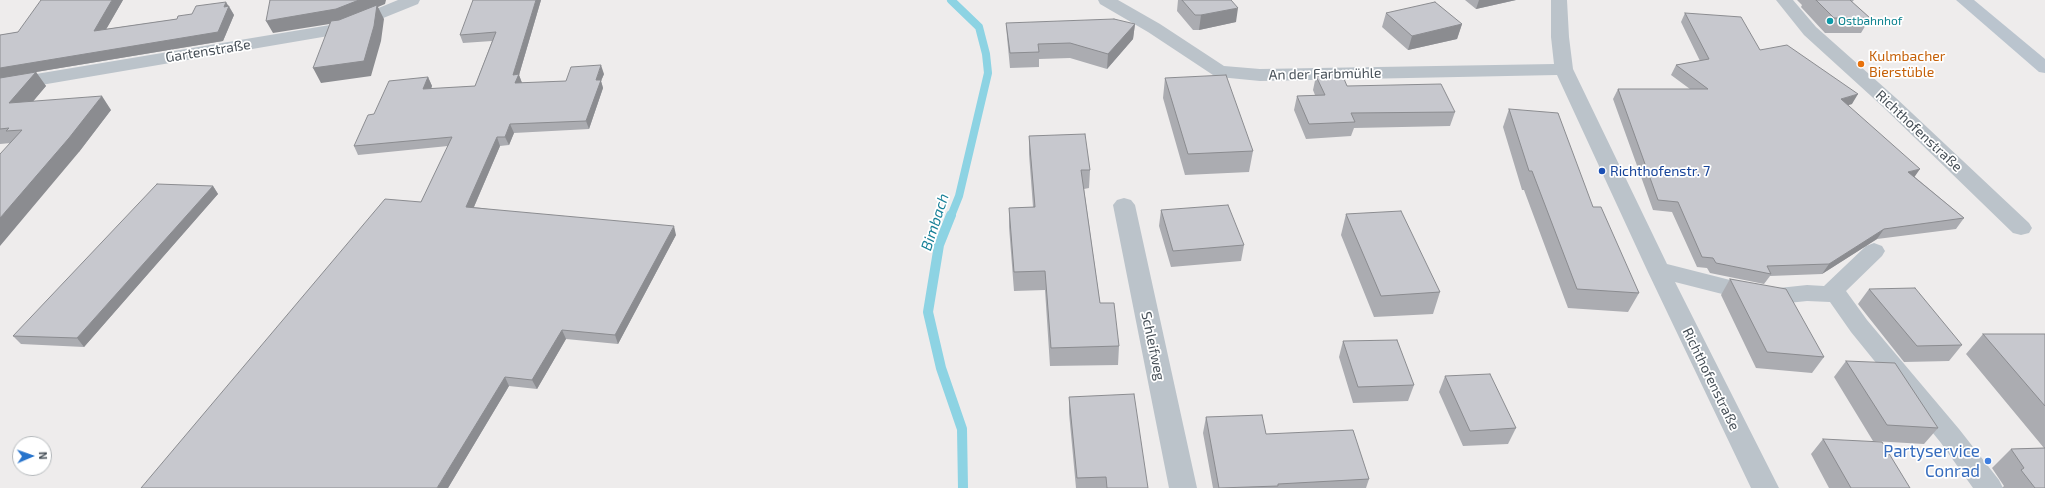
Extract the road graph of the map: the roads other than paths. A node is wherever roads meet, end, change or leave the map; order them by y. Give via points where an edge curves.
1 (412, 0) edge
2 (1106, 0) edge
3 (1559, 0) edge
4 (1784, 0) edge
5 (1964, 0) edge
6 (2045, 68) edge
7 (1564, 70) junction
8 (0, 86) edge
9 (1124, 205) dead end
10 (2021, 228) dead end
11 (1874, 251) dead end
12 (1658, 270) junction
13 (1834, 291) junction
14 (1183, 488) edge
15 (1765, 488) edge
16 (1989, 488) edge

1 - 8 street, Gartenstraße via 346,28
2 - 7 street, An der Farbmühle via 1219,71 1260,75
3 - 7 street, Richthofenstraße
4 - 10 street, Richthofenstraße via 1810,32 1889,102
5 - 6 main road
7 - 12 street, Richthofenstraße
9 - 14 street, Schleifweg
11 - 13 street
12 - 13 street via 1730,288 1779,296 1829,294
12 - 15 street, Richthofenstraße
13 - 16 street

